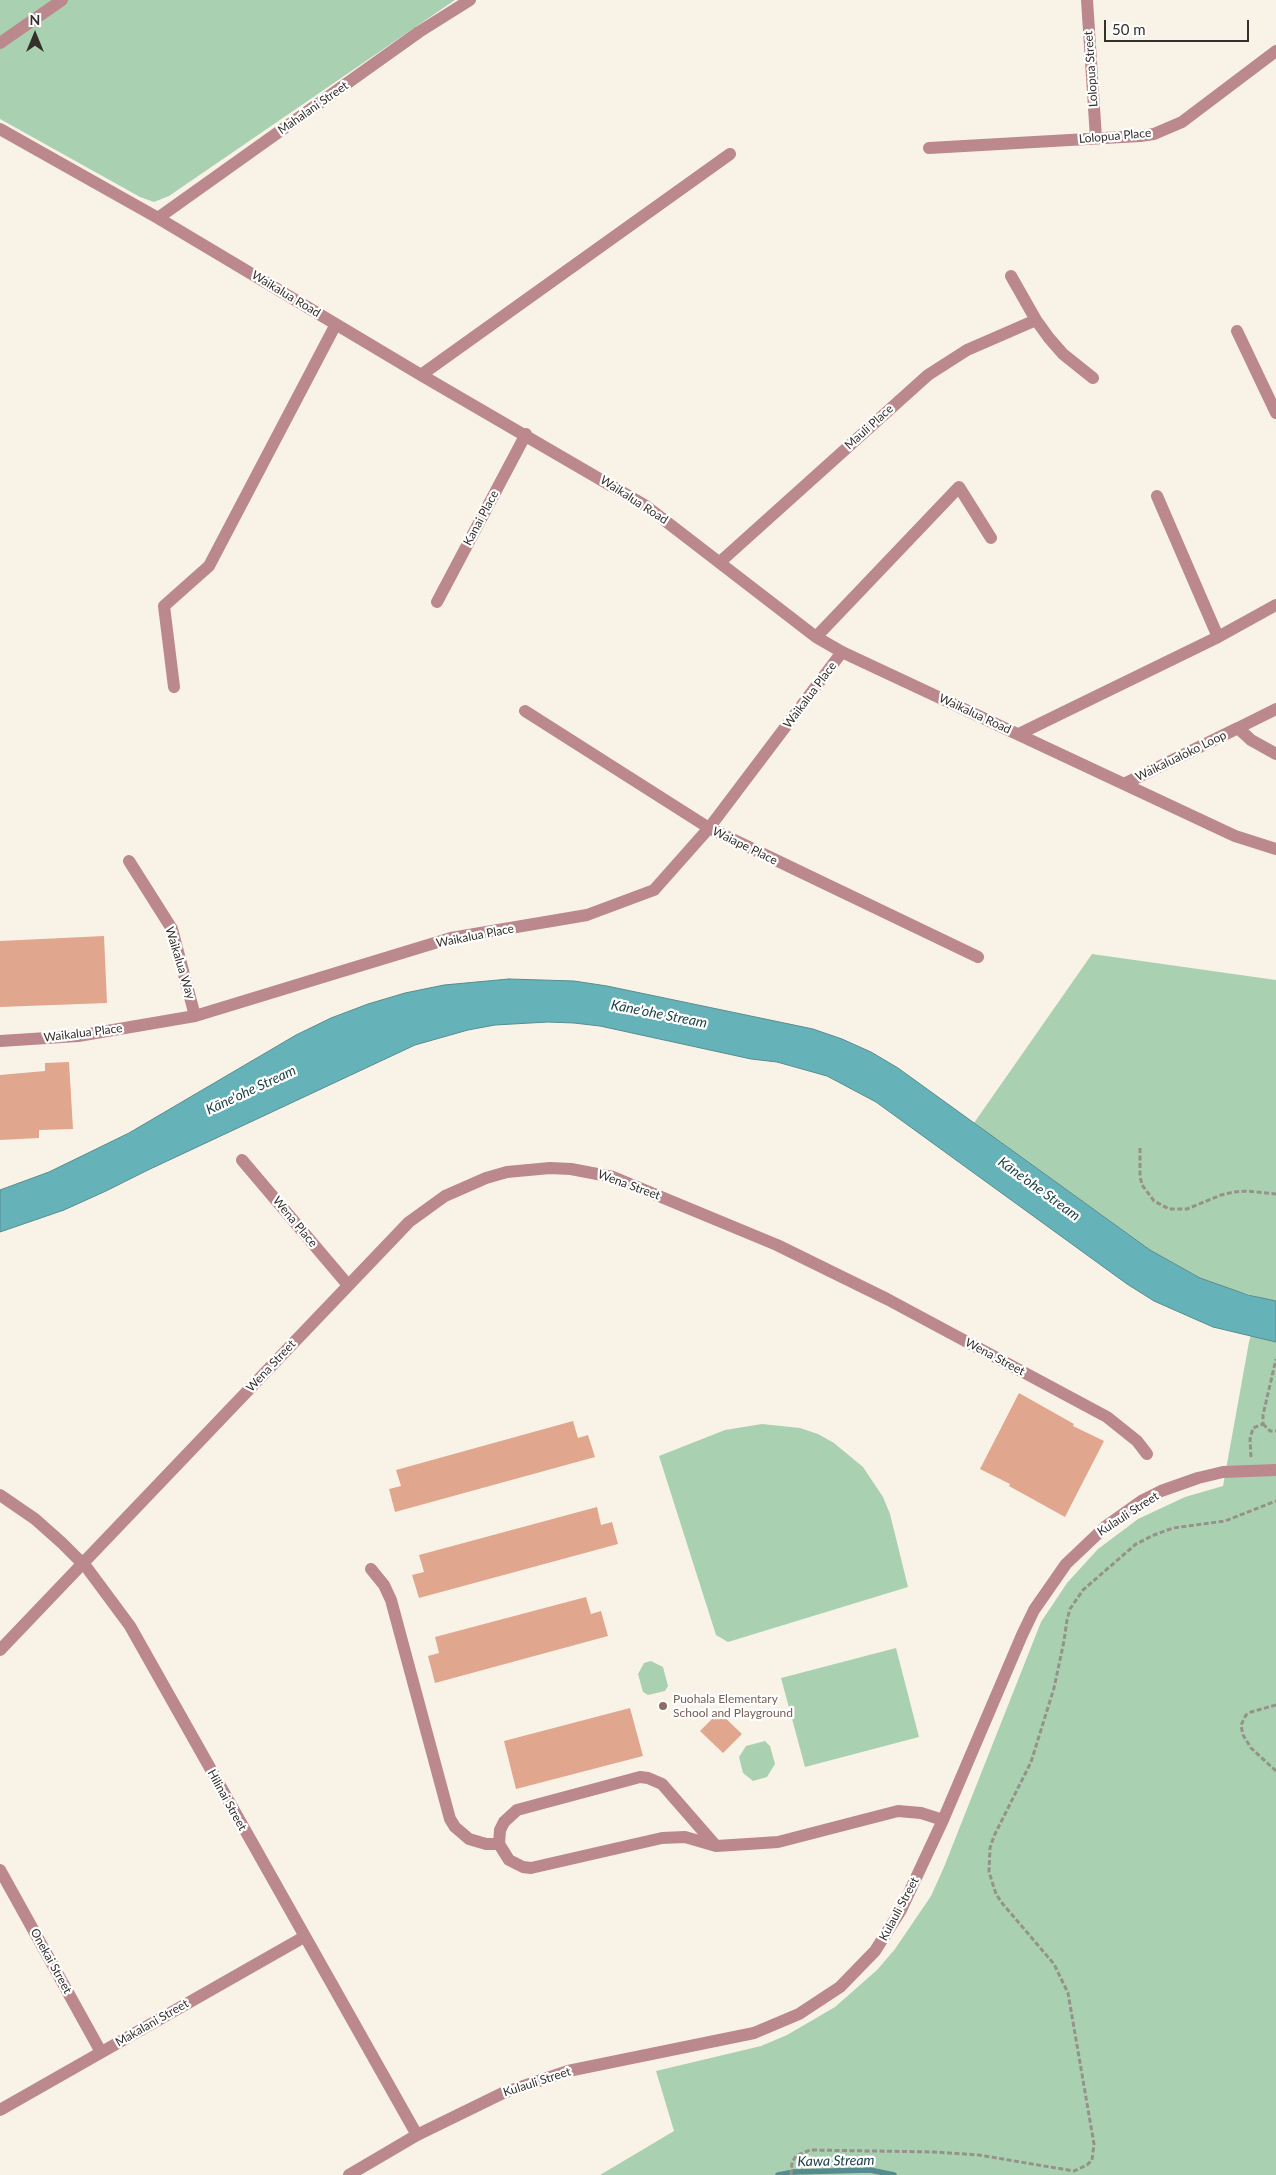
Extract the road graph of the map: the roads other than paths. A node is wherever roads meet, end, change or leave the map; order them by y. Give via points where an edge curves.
1 (62, 0) edge
2 (470, 0) edge
3 (1087, 0) edge
4 (0, 43) edge
5 (1276, 51) edge
6 (0, 129) edge
7 (1096, 138) junction
8 (929, 148) dead end
9 (730, 154) dead end
10 (158, 218) junction
11 (1011, 276) dead end
12 (1036, 320) junction
13 (336, 324) junction
14 (1237, 331) dead end
15 (421, 375) junction
16 (1092, 378) dead end
17 (1276, 413) edge
18 (526, 434) junction
19 (1157, 496) dead end
20 (991, 538) dead end
21 (720, 562) junction
22 (437, 602) dead end
23 (1276, 605) edge
24 (816, 637) junction
25 (1218, 637) junction
26 (842, 652) junction
27 (174, 687) dead end
28 (1276, 709) edge
29 (525, 711) dead end
30 (1238, 728) junction
31 (1019, 734) junction
32 (1276, 754) edge
33 (1124, 784) junction
34 (709, 828) junction
35 (1276, 850) edge
36 (129, 861) dead end
37 (978, 957) dead end
38 (195, 1016) junction
39 (0, 1041) edge
40 (242, 1160) dead end
41 (348, 1285) junction
42 (1147, 1454) dead end
43 (1276, 1470) edge
44 (0, 1495) edge
45 (83, 1564) junction
46 (371, 1569) dead end
47 (0, 1650) edge
48 (943, 1820) junction
49 (499, 1844) junction
50 (716, 1846) junction
51 (0, 1870) edge
52 (304, 1937) junction
53 (101, 2052) junction
54 (0, 2110) edge
55 (417, 2136) junction
56 (349, 2175) edge

1 - 4 street
2 - 10 street, Mahalani Street via 418,32
3 - 7 street, Lolopua Street
5 - 7 street, Lolopua Place via 1175,126 1154,134
6 - 10 street, Waikalua Road
7 - 8 street, Lolopua Place
9 - 15 street
10 - 13 street, Waikalua Road
11 - 12 street
12 - 16 street via 1063,354
12 - 21 street, Mauli Place via 967,350 928,375
13 - 15 street, Waikalua Road
13 - 27 street via 209,566 164,606
14 - 17 street
15 - 18 street, Waikalua Road
18 - 21 street, Waikalua Road via 646,506
18 - 22 street, Kanai Place
19 - 25 street
20 - 24 street via 959,487
21 - 24 street, Waikalua Road
23 - 25 street
24 - 26 street, Waikalua Road
25 - 31 street
26 - 31 street, Waikalua Road
26 - 34 street, Waikalua Place
28 - 30 street, Waikalualoko Loop
29 - 34 street, Waiape Place
30 - 32 street, Waikalualoko Loop via 1251,740
30 - 33 street, Waikalualoko Loop
31 - 33 street, Waikalua Road
33 - 35 street, Waikalua Road via 1235,836
34 - 37 street, Waiape Place
34 - 38 street, Waikalua Place via 654,890 587,916 451,938
36 - 38 street, Waikalua Way via 172,929
38 - 39 street, Waikalua Place via 78,1036
40 - 41 street, Wena Place
41 - 42 street, Wena Street via 409,1222 465,1186 528,1169 592,1172 633,1185 776,1245 887,1299 1107,1417
41 - 45 street, Wena Street
43 - 48 street, Kulauli Street via 1223,1472 1180,1484 1143,1500 1105,1527 1066,1564 1026,1626
44 - 45 street, Hilinai Street via 35,1519
45 - 47 street, Wena Street
45 - 52 street, Hilinai Street via 130,1626
46 - 49 street via 391,1600 450,1819 469,1839
48 - 50 street via 898,1811 778,1842
48 - 55 street, Kulauli Street via 889,1931 858,1970 821,2002 754,2033 568,2071 535,2081 472,2106
49 - 50 street via 509,1860 530,1868 662,1838 685,1837
49 - 50 street via 504,1822 517,1810 640,1777 662,1784
51 - 53 street, Onekai Street
52 - 53 street, Makalani Street
52 - 55 street, Hilinai Street
53 - 54 street, Makalani Street
55 - 56 street, Kulauli Street

